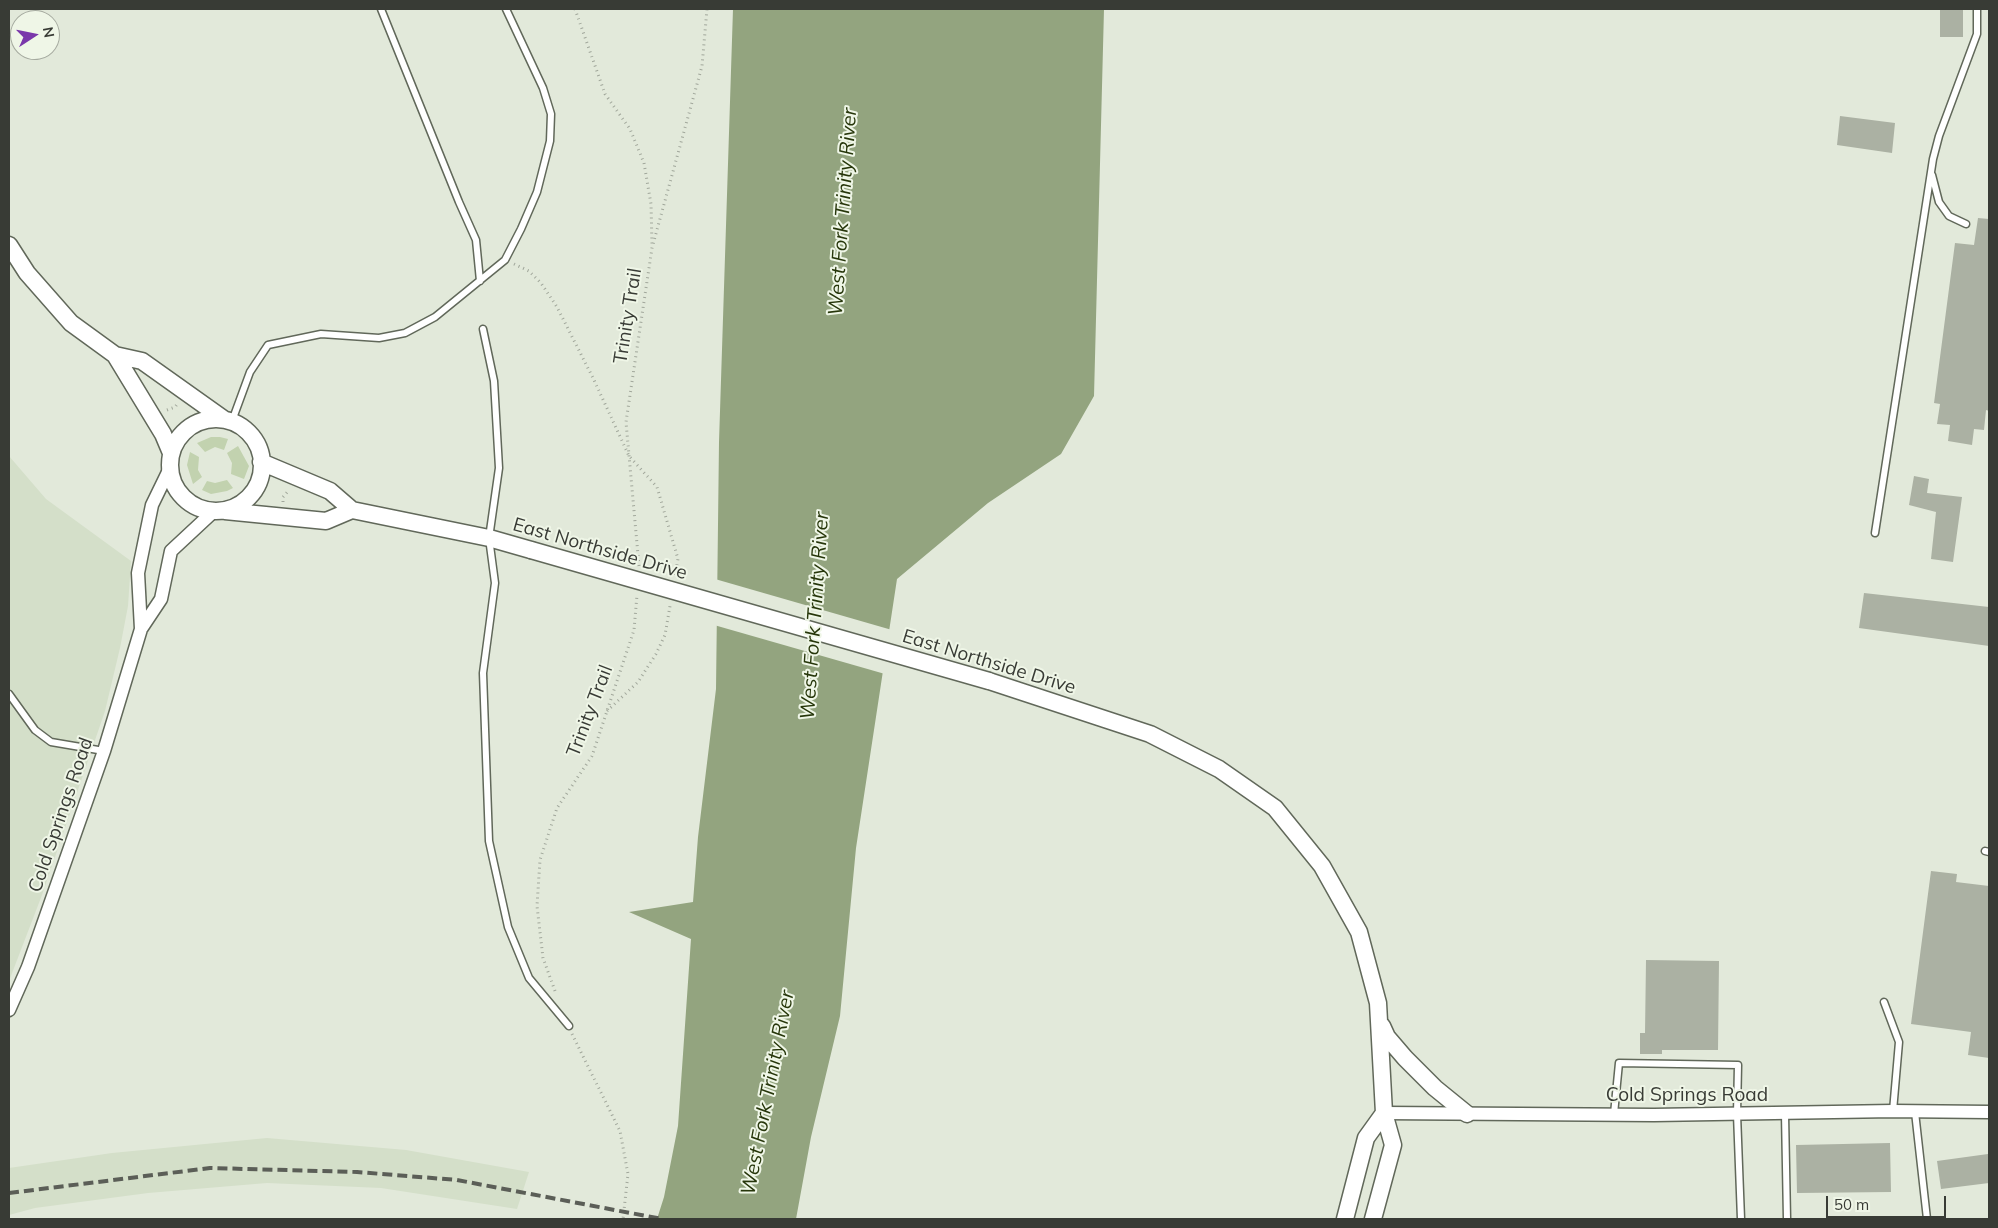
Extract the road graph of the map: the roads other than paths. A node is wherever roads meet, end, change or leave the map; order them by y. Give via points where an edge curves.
1 (381, 9) edge
2 (506, 9) edge
3 (1977, 9) edge
4 (1931, 171) junction
5 (1966, 224) dead end
6 (9, 245) edge
7 (480, 281) junction
8 (483, 329) dead end
9 (115, 355) junction
10 (229, 421) junction
11 (170, 460) junction
12 (261, 462) junction
13 (352, 510) junction
14 (218, 511) junction
15 (1876, 534) dead end
16 (489, 538) junction
17 (141, 629) junction
18 (9, 694) edge
19 (104, 750) junction
20 (1884, 1002) dead end
21 (9, 1010) edge
22 (1380, 1022) junction
23 (569, 1026) road end
24 (1893, 1111) junction
25 (1915, 1112) junction
26 (1989, 1112) edge
27 (1384, 1113) junction
28 (1468, 1114) junction
29 (1614, 1114) junction
30 (1737, 1114) junction
31 (1785, 1114) junction
32 (1345, 1219) edge
33 (1373, 1219) edge
34 (1741, 1219) edge
35 (1788, 1219) edge
36 (1927, 1219) edge

1 - 7 lane via 476,240
2 - 7 lane via 543,88 551,114 550,141 537,192 521,229 504,260
3 - 4 lane via 1977,34 1939,136
4 - 5 lane via 1939,202 1949,216
4 - 15 lane
6 - 9 street via 27,273 71,323
7 - 10 lane via 435,317 405,334 379,338 321,334 268,345 250,372
8 - 16 lane via 494,380 498,424 499,468
9 - 10 street via 142,361
9 - 11 street via 163,434
10 - 11 street via 217,418 202,420 188,428 178,438
10 - 12 street via 245,429 256,441
11 - 14 street via 173,483 181,496 193,505
11 - 17 street, Cold Springs Road via 152,505 138,573
12 - 13 street, East Northside Drive via 330,491
12 - 14 street via 258,485 249,497 237,506
13 - 14 street via 326,521
13 - 16 street, East Northside Drive
14 - 17 street, Cold Springs Road via 171,551 161,599
16 - 22 street, East Northside Drive, bridge via 989,681 1150,734 1219,770 1275,808 1322,866 1359,932
16 - 23 lane via 495,583 483,673 489,841 508,927 529,978
17 - 19 street, Cold Springs Road
18 - 19 lane via 29,724 52,742
19 - 21 street, Cold Springs Road via 28,967
20 - 24 lane via 1899,1042
22 - 27 street, East Northside Drive
22 - 28 street via 1404,1058
24 - 25 street, Cold Springs Road
24 - 31 street, Cold Springs Road
25 - 26 street, Cold Springs Road
25 - 36 lane
27 - 28 street, Cold Springs Road
27 - 32 street via 1366,1138
27 - 33 street, East Northside Drive via 1393,1146
28 - 29 street, Cold Springs Road
29 - 30 street, Cold Springs Road
29 - 30 lane via 1619,1063 1738,1065
30 - 31 street, Cold Springs Road
30 - 34 lane
31 - 35 lane

